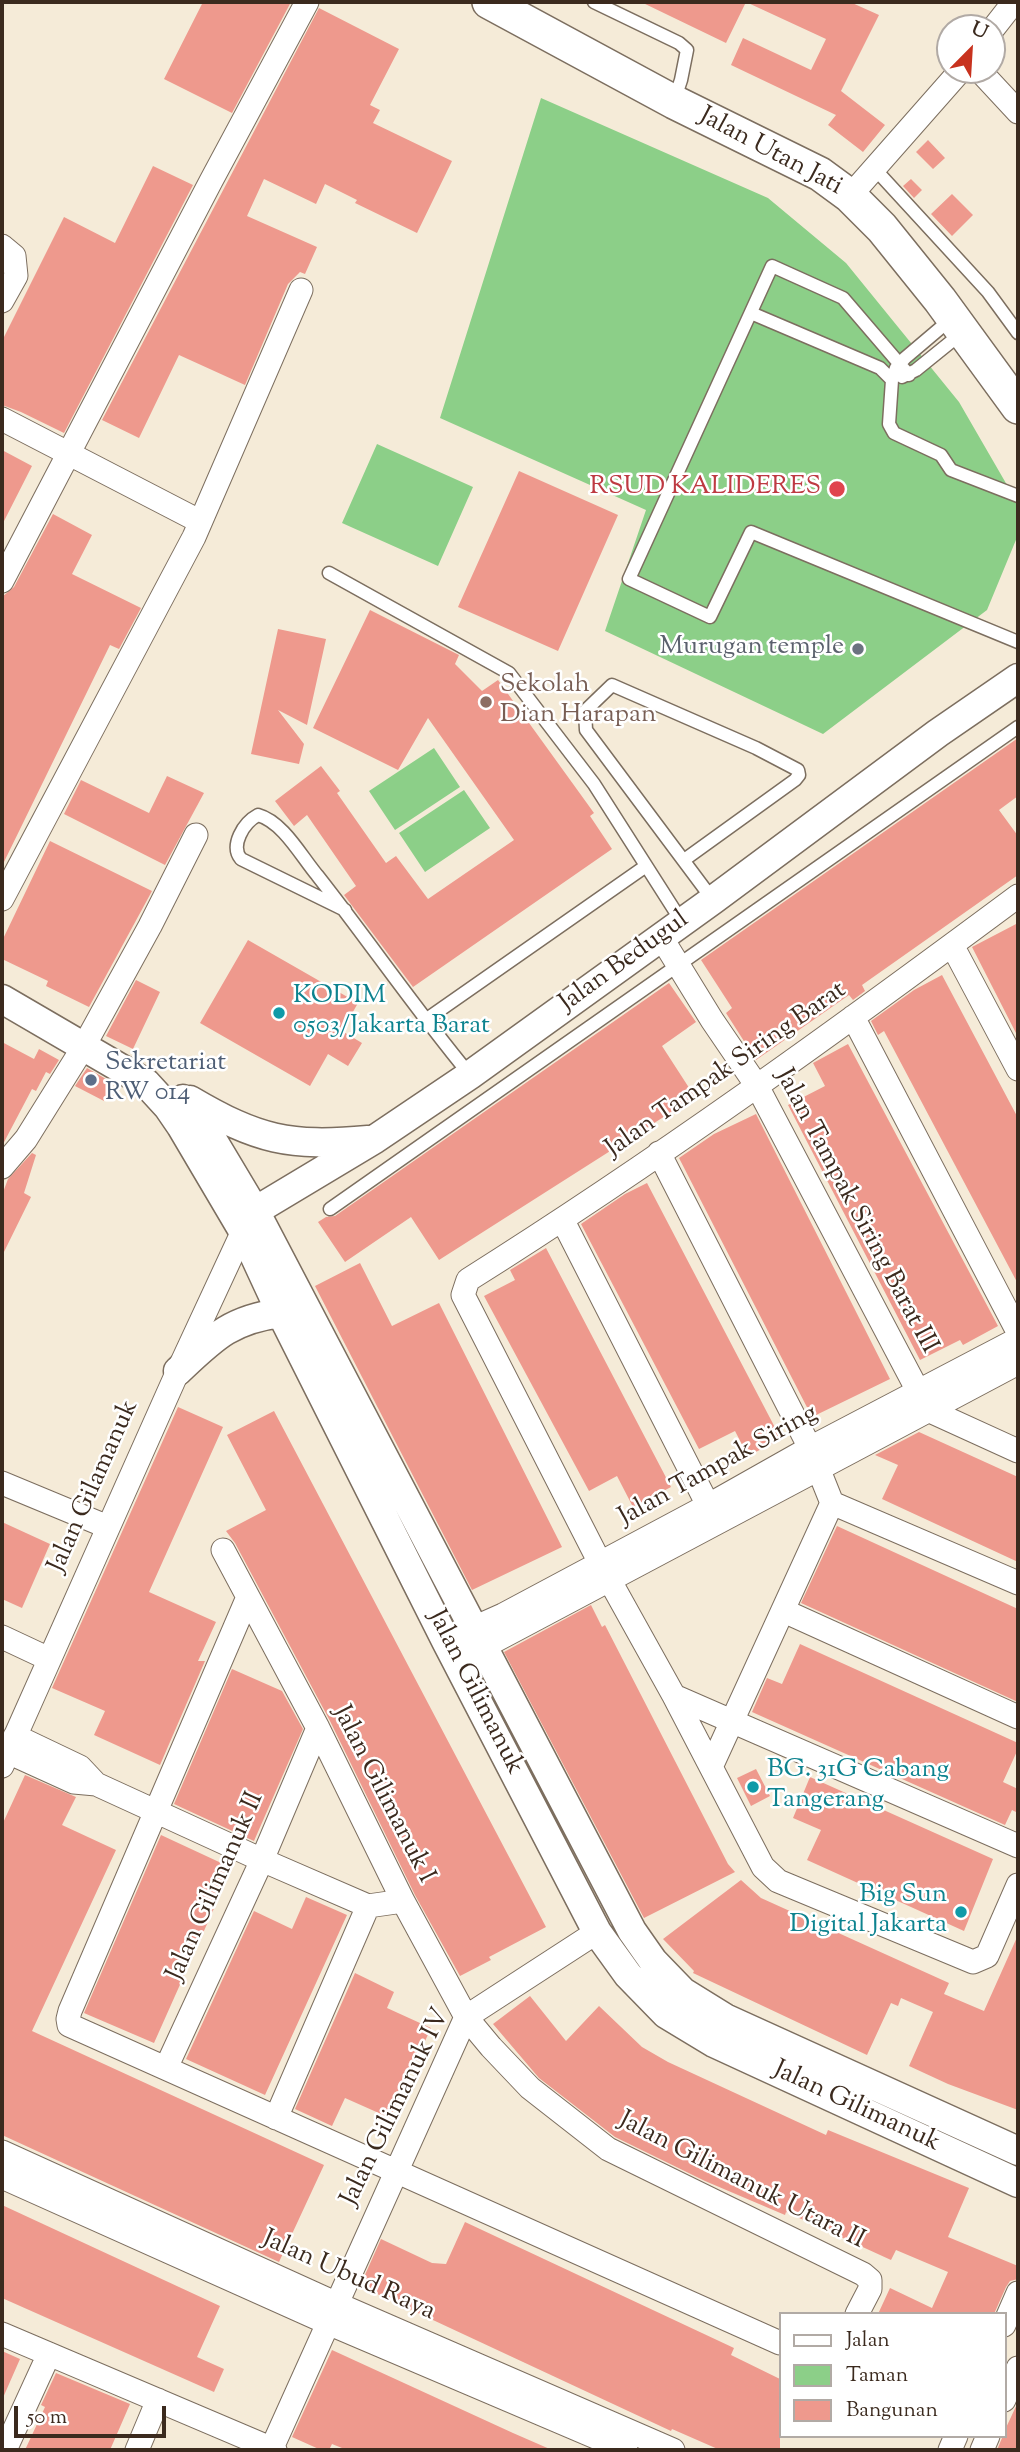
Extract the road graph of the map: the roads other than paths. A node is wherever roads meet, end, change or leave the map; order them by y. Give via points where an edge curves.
1 (307, 2) edge
2 (489, 2) edge
3 (594, 2) edge
4 (949, 84) edge
5 (992, 84) edge
6 (674, 102) junction
7 (1018, 111) edge
8 (874, 168) junction
9 (850, 196) junction
10 (2, 246) edge
11 (301, 290) dead end
12 (2, 301) edge
13 (751, 313) junction
14 (958, 325) junction
15 (1018, 333) edge
16 (900, 364) junction
17 (909, 374) junction
18 (892, 380) junction
19 (1018, 407) edge
20 (2, 419) edge
21 (69, 455) junction
22 (1018, 496) edge
23 (199, 522) junction
24 (329, 573) dead end
25 (3, 576) edge
26 (1018, 642) edge
27 (1013, 683) edge
28 (1018, 727) edge
29 (196, 835) dead end
30 (684, 860) junction
31 (646, 866) junction
32 (1018, 896) edge
33 (2, 899) edge
34 (713, 900) junction
35 (345, 910) junction
36 (672, 930) junction
37 (952, 945) junction
38 (678, 965) junction
39 (2, 985) edge
40 (2, 999) edge
41 (853, 1017) junction
42 (427, 1019) junction
43 (87, 1041) junction
44 (1018, 1069) edge
45 (138, 1070) junction
46 (470, 1075) junction
47 (757, 1086) junction
48 (179, 1093) junction
49 (375, 1139) junction
50 (659, 1153) junction
51 (3, 1163) edge
52 (330, 1209) dead end
53 (249, 1221) junction
54 (563, 1221) junction
55 (281, 1313) junction
56 (1018, 1332) edge
57 (1018, 1339) edge
58 (1018, 1363) edge
59 (178, 1370) junction
60 (924, 1401) junction
61 (810, 1448) junction
62 (1018, 1451) edge
63 (818, 1469) junction
64 (2, 1483) edge
65 (832, 1503) junction
66 (713, 1514) junction
67 (108, 1527) junction
68 (223, 1550) dead end
69 (605, 1572) junction
70 (1018, 1583) edge
71 (248, 1597) junction
72 (784, 1611) junction
73 (2, 1637) edge
74 (479, 1637) junction
75 (451, 1651) junction
76 (49, 1659) junction
77 (674, 1696) junction
78 (1018, 1717) edge
79 (732, 1720) junction
80 (318, 1728) junction
81 (8, 1752) edge
82 (711, 1767) junction
83 (155, 1811) junction
84 (1018, 1846) edge
85 (262, 1860) junction
86 (1018, 1885) edge
87 (403, 1900) junction
88 (368, 1906) junction
89 (597, 1932) junction
90 (466, 2017) junction
91 (166, 2068) junction
92 (276, 2118) junction
93 (1018, 2151) edge
94 (2, 2152) edge
95 (397, 2171) junction
96 (2, 2178) edge
97 (1018, 2183) edge
98 (1018, 2292) edge
99 (859, 2312) edge
100 (332, 2313) junction
101 (1006, 2320) edge
102 (2, 2334) edge
103 (778, 2342) edge
104 (49, 2354) junction
105 (1018, 2368) edge
106 (1006, 2395) edge
107 (158, 2400) junction
108 (5, 2450) edge
109 (137, 2450) edge
110 (272, 2450) edge
111 (626, 2450) edge
112 (673, 2450) edge

1 - 21 street
2 - 6 main road, Jalan Utan Jati
3 - 6 lane via 687,50
4 - 8 street
5 - 7 street
6 - 9 main road, Jalan Utan Jati via 820,174
8 - 9 street
8 - 15 lane via 988,292
9 - 14 main road, Jalan Utan Jati via 882,228
10 - 12 street via 14,256 16,276
11 - 23 street
13 - 16 lane via 772,266 843,298
13 - 18 lane via 880,368
13 - 26 lane via 629,579 710,617 751,532
14 - 16 lane
14 - 17 lane
14 - 19 main road, Jalan Utan Jati
16 - 17 lane
16 - 18 lane
17 - 18 lane
18 - 22 lane via 889,424 894,433 941,455 951,470
20 - 21 street
21 - 23 street
21 - 25 street
23 - 33 street
24 - 31 lane via 509,673 594,784
27 - 34 street, Jalan Bedugul
28 - 38 lane
29 - 43 street
30 - 30 lane via 586,730 585,710 612,685 798,770 795,780
30 - 34 lane
31 - 36 lane
31 - 42 lane
32 - 37 street, Jalan Tampak Siring Barat
34 - 36 street, Jalan Bedugul
35 - 35 lane via 282,832 267,818 258,815 250,820 235,845 241,859
35 - 42 lane
36 - 38 street, Jalan Tampak Siring Barat III
36 - 46 street, Jalan Bedugul
37 - 41 street, Jalan Tampak Siring Barat
37 - 44 street
38 - 47 street, Jalan Tampak Siring Barat III
38 - 52 lane
39 - 43 street
40 - 43 street
41 - 47 street, Jalan Tampak Siring Barat
41 - 56 street
42 - 46 lane
43 - 45 street, Jalan Gilimanuk
43 - 51 street via 26,1139
45 - 48 street, Jalan Gilimanuk via 162,1076
45 - 53 street, Jalan Gilimanuk
46 - 49 street, Jalan Bedugul
47 - 50 street, Jalan Tampak Siring Barat
47 - 60 street, Jalan Tampak Siring Barat III
48 - 49 street via 227,1121 274,1139 312,1143
48 - 53 street, Jalan Gilimanuk via 203,1125
49 - 53 street, Jalan Bedugul
50 - 54 street, Jalan Tampak Siring Barat
50 - 61 street
53 - 55 street, Jalan Gilimanuk
53 - 59 street, Jalan Gilamanuk
53 - 74 street, Jalan Gilimanuk
54 - 66 street
54 - 69 street, Jalan Tampak Siring Barat via 468,1280 463,1295
55 - 59 street via 255,1316 234,1325
55 - 75 street, Jalan Gilimanuk
57 - 60 street, Jalan Tampak Siring
58 - 60 street, Jalan Tampak Siring
59 - 67 street, Jalan Gilamanuk
60 - 61 street, Jalan Tampak Siring
60 - 62 street
60 - 63 street, Jalan Tampak Siring
61 - 63 street
61 - 66 street, Jalan Tampak Siring
63 - 65 street
63 - 66 street, Jalan Tampak Siring
64 - 67 street
65 - 70 street
65 - 72 street
66 - 69 street, Jalan Tampak Siring
67 - 76 street, Jalan Gilamanuk
68 - 71 street, Jalan Gilimanuk I
69 - 74 street, Jalan Tampak Siring via 503,1615
69 - 77 street
71 - 80 street, Jalan Gilimanuk I
71 - 83 street
72 - 78 street
72 - 79 street
73 - 76 street
74 - 75 street, Jalan Tampak Siring
74 - 93 street, Jalan Gilimanuk via 632,1931 683,1992 725,2018
75 - 89 street, Jalan Gilimanuk
76 - 81 street, Jalan Gilamanuk
77 - 79 street
77 - 82 street
79 - 82 street
79 - 84 street
80 - 85 street, Jalan Gilimanuk II
80 - 87 street, Jalan Gilimanuk I
81 - 83 street via 80,1767 96,1784
82 - 86 street via 763,1867 778,1881 973,1962 987,1955
83 - 85 street
83 - 91 street via 68,2019 72,2027
85 - 88 street
85 - 91 street, Jalan Gilimanuk II
87 - 88 street
87 - 90 street, Jalan Gilimanuk I
88 - 92 street
89 - 90 street, Jalan Gilimanuk IV
89 - 97 street, Jalan Gilimanuk via 628,1975 666,2014 685,2026
90 - 95 street, Jalan Gilimanuk IV
90 - 99 street, Jalan Gilimanuk Utara II via 530,2088 608,2149 863,2274 870,2280 870,2290
91 - 92 street
92 - 95 street
94 - 100 street, Jalan Ubud Raya
95 - 100 street, Jalan Gilimanuk IV
95 - 103 street
96 - 100 street, Jalan Ubud Raya
98 - 101 street
100 - 110 street, Jalan Gilimanuk IV
100 - 111 street, Jalan Ubud Raya
100 - 112 street, Jalan Ubud Raya
102 - 104 street
104 - 107 street
104 - 108 street
105 - 106 street
107 - 109 street
107 - 110 street

